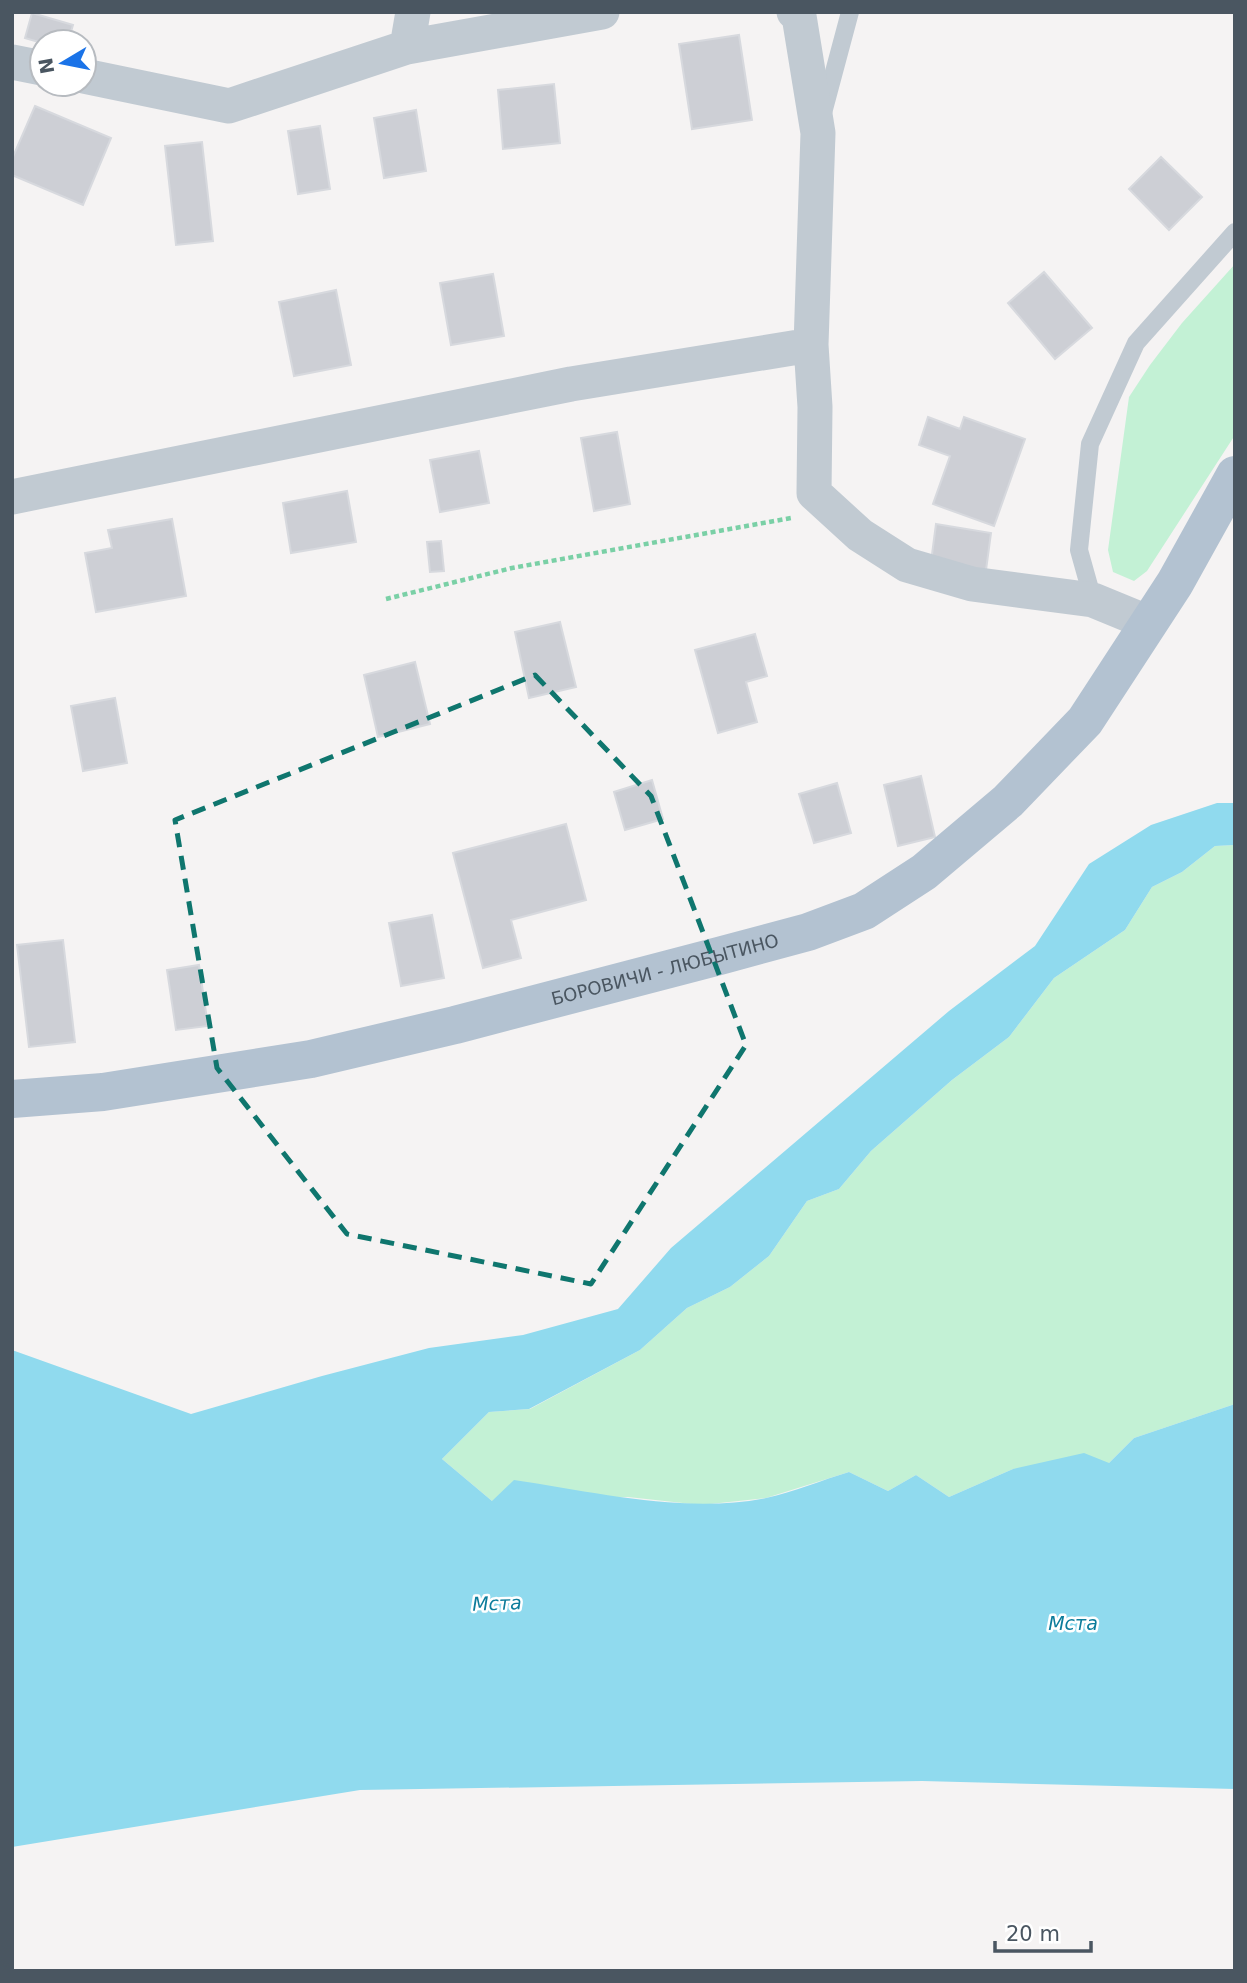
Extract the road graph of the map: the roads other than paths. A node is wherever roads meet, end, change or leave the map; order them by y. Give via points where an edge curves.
1 (413, 12) edge
2 (602, 12) edge
3 (794, 12) edge
4 (850, 12) edge
5 (407, 47) junction
6 (98, 79) edge
7 (818, 133) junction
8 (1235, 232) edge
9 (811, 345) junction
10 (1235, 475) edge
11 (12, 497) edge
12 (1093, 600) junction
13 (1149, 622) junction
14 (12, 1099) edge

1 - 5 street
2 - 5 street
3 - 7 street via 799,16
4 - 7 lane
5 - 6 street via 229,106
7 - 9 street
8 - 12 lane via 1136,343 1090,443 1079,550
9 - 11 street via 571,384
9 - 12 street via 814,493 860,535 907,565 972,584
10 - 13 main road, БОРОВИЧИ - ЛЮБЫТИНО
12 - 13 street
13 - 14 main road, БОРОВИЧИ - ЛЮБЫТИНО via 1085,721 1008,801 924,872 864,911 719,956 311,1059 103,1092

